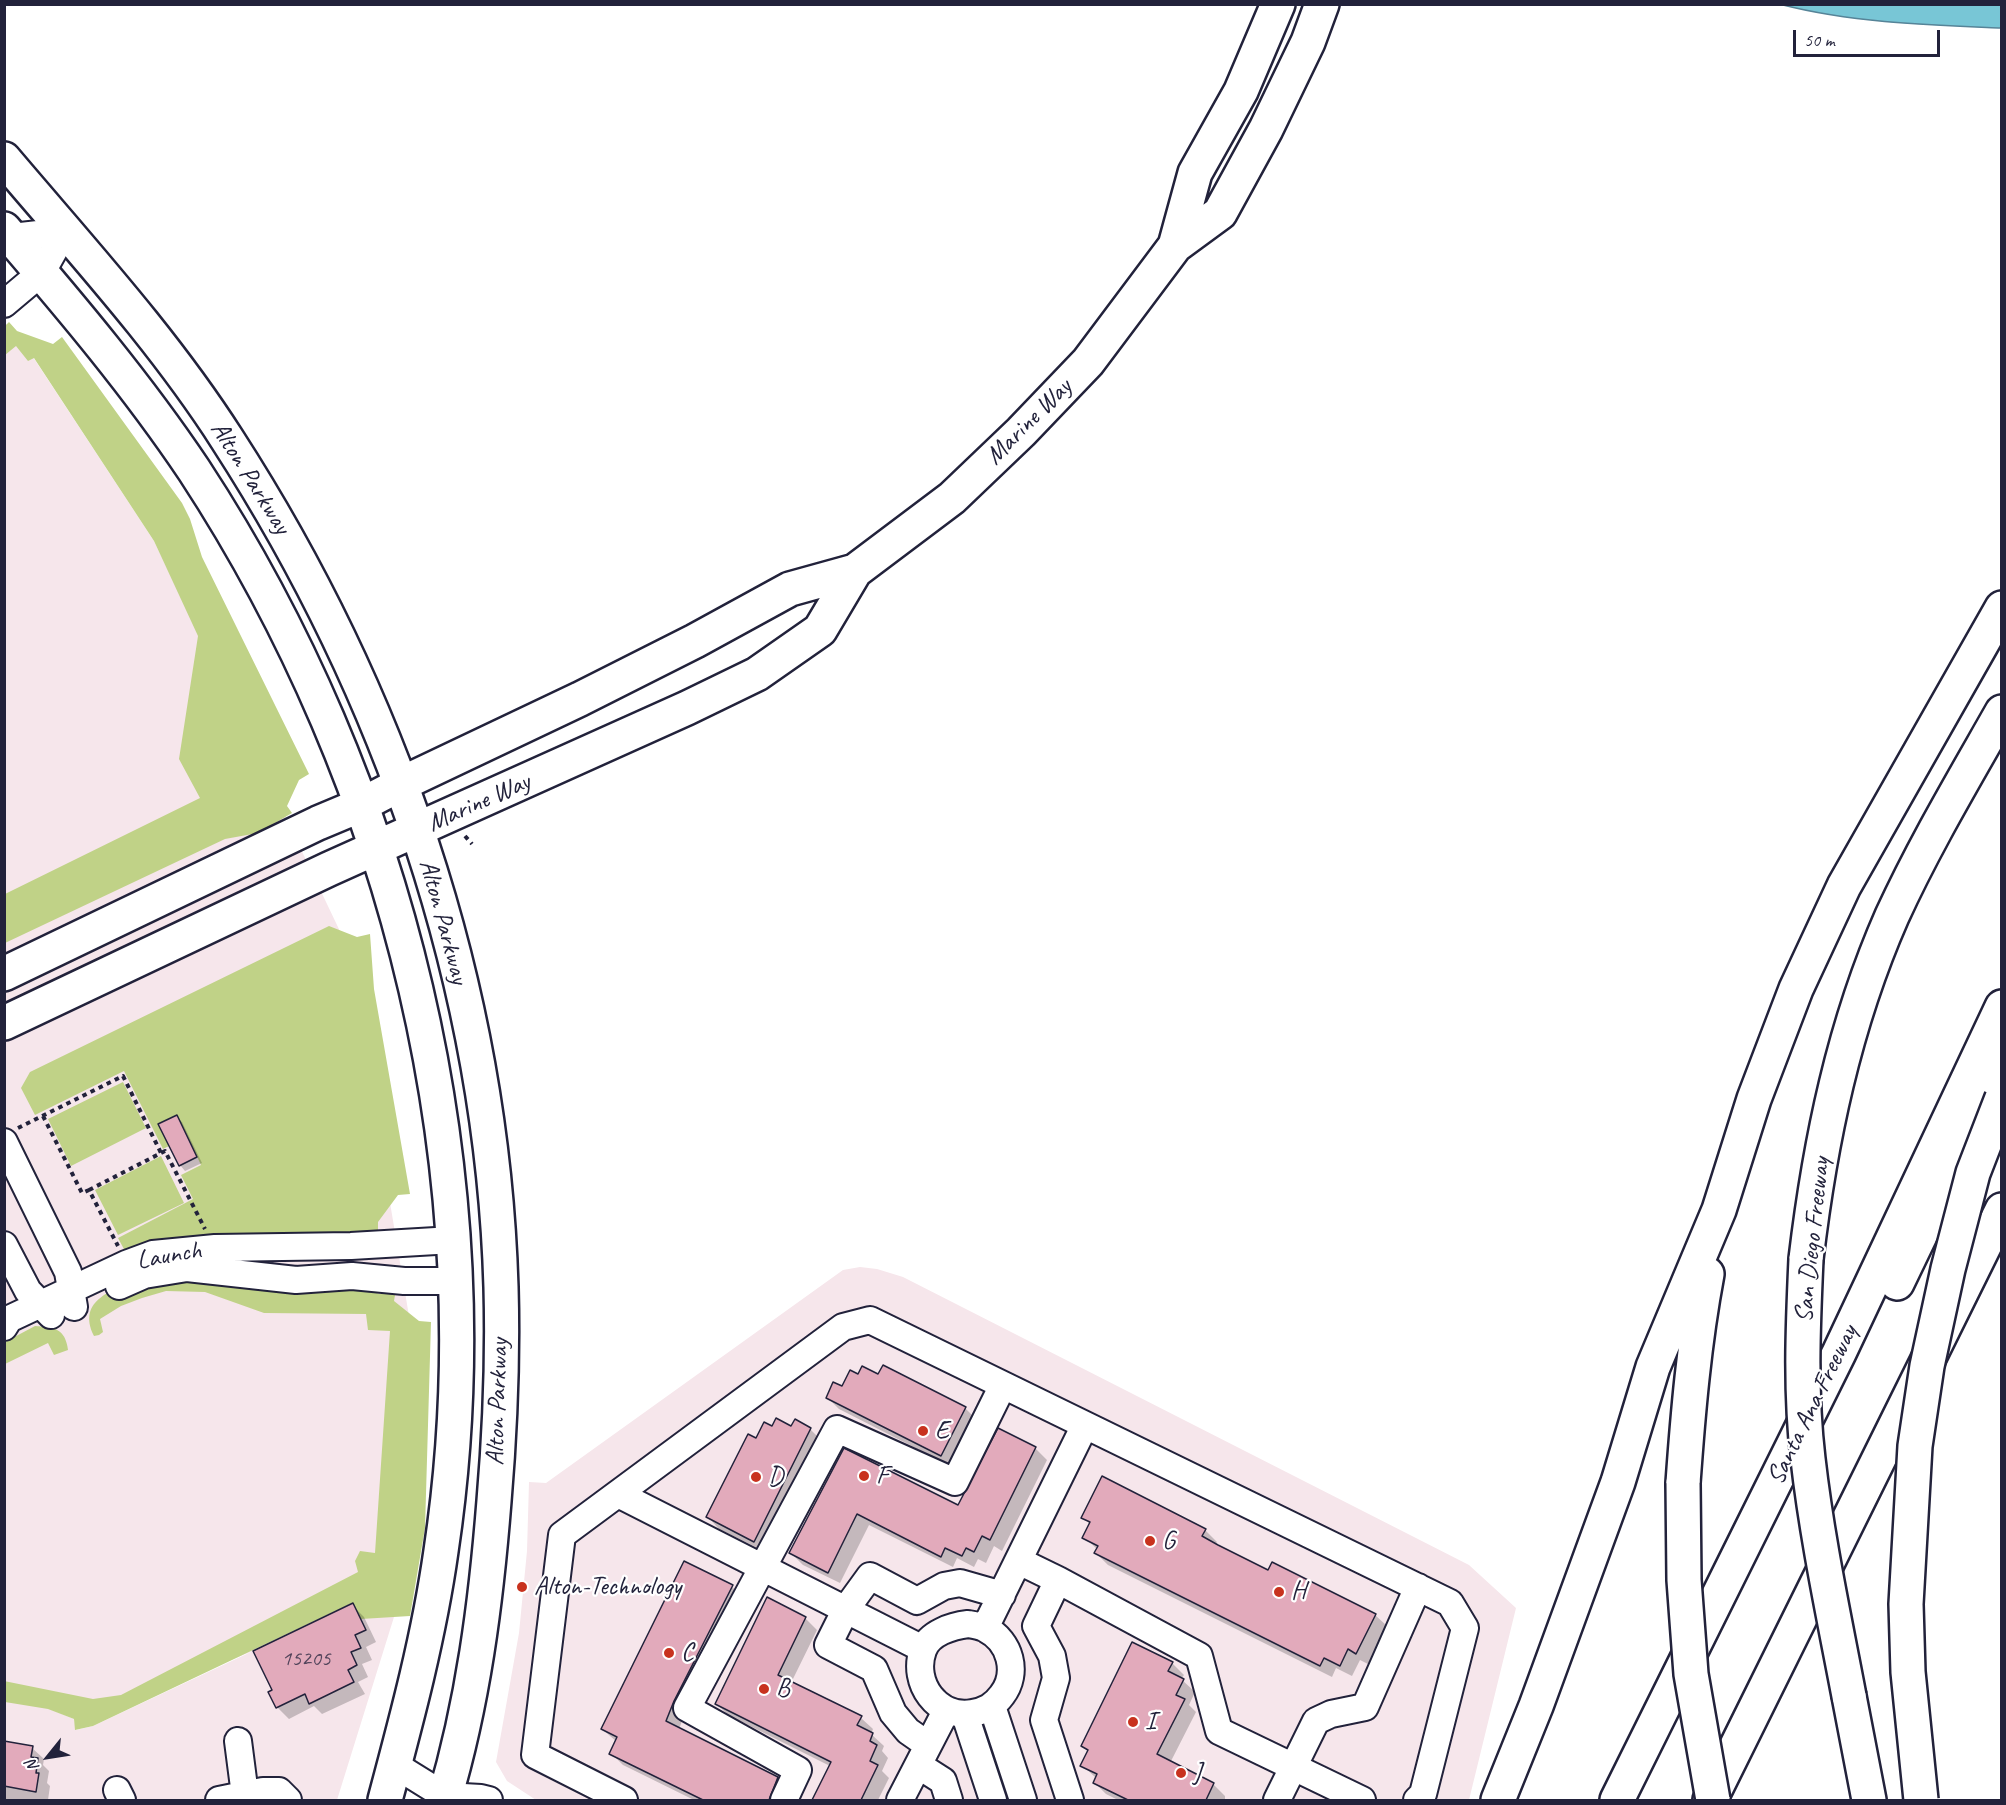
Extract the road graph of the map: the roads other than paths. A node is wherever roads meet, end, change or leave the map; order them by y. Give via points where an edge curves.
1 (1278, 4) edge
2 (1322, 4) edge
3 (4, 159) edge
4 (64, 231) junction
5 (7, 237) edge
6 (1175, 246) junction
7 (42, 272) junction
8 (4, 304) edge
9 (855, 571) junction
10 (2001, 608) edge
11 (2001, 712) edge
12 (401, 784) junction
13 (361, 805) junction
14 (418, 831) junction
15 (378, 848) junction
16 (4, 975) edge
17 (2001, 1007) edge
18 (4, 1023) edge
19 (2001, 1065) edge
20 (2001, 1098) edge
21 (9, 1136) edge
22 (2001, 1154) edge
23 (1719, 1210) junction
24 (2001, 1210) edge
25 (453, 1240) junction
26 (4, 1245) edge
27 (351, 1245) junction
28 (352, 1276) junction
29 (454, 1281) junction
30 (60, 1305) junction
31 (4, 1329) edge
32 (1003, 1384) junction
33 (1822, 1388) junction
34 (1085, 1425) junction
35 (618, 1494) junction
36 (1019, 1561) junction
37 (763, 1566) junction
38 (1058, 1580) junction
39 (1418, 1587) junction
40 (1002, 1595) junction
41 (846, 1609) junction
42 (985, 1628) junction
43 (923, 1649) junction
44 (992, 1706) junction
45 (955, 1713) junction
46 (238, 1741) dead end
47 (923, 1755) junction
48 (395, 1765) junction
49 (1293, 1767) junction
50 (245, 1795) junction
51 (446, 1799) edge
52 (219, 1800) edge
53 (288, 1800) edge
54 (385, 1800) edge
55 (489, 1800) edge
56 (624, 1800) edge
57 (784, 1800) edge
58 (900, 1800) edge
59 (950, 1800) edge
60 (993, 1800) edge
61 (1023, 1800) edge
62 (1070, 1800) edge
63 (1277, 1800) edge
64 (1362, 1800) edge
65 (1418, 1800) edge
66 (1498, 1800) edge
67 (1617, 1800) edge
68 (1711, 1800) edge
69 (1869, 1800) edge
70 (1921, 1800) edge
71 (1942, 1800) edge

1 - 6 main road, Marine Way via 1241,91 1195,173
2 - 6 main road, Marine Way via 1266,129 1220,213
3 - 4 main road, Alton Parkway
4 - 5 street
4 - 7 street
4 - 12 main road, Alton Parkway via 171,360 262,496 328,613
5 - 7 main road, Alton Parkway
6 - 9 main road, Marine Way via 1088,362 1021,432 952,498
7 - 8 street
7 - 13 main road, Alton Parkway via 152,410 241,548 300,660
9 - 12 main road, Marine Way via 790,589 643,667
9 - 14 main road, Marine Way via 820,630 757,674
10 - 23 main road via 1845,886 1796,989 1754,1099
11 - 69 main road, San Diego Freeway, bridge via 1892,917 1843,1054 1815,1180 1806,1259 1803,1344 1808,1457 1822,1555
12 - 13 main road, Marine Way
12 - 14 main road, Alton Parkway
13 - 15 main road, Alton Parkway
13 - 16 main road, Marine Way via 318,822
14 - 15 main road, Marine Way
14 - 51 main road, Alton Parkway via 441,908 478,1067 494,1189 501,1288 499,1429 489,1565 470,1695
15 - 18 main road, Marine Way
15 - 25 main road, Alton Parkway via 406,946 429,1051
17 - 33 main road, Santa Ana Freeway
19 - 33 main road via 1859,1363
20 - 70 main road, bridge via 1973,1173 1948,1269 1915,1446 1906,1604 1908,1672
21 - 30 street via 68,1272
22 - 71 main road via 1958,1315 1937,1434 1929,1512 1926,1583 1930,1699
23 - 66 main road via 1653,1367 1618,1482
23 - 68 main road, bridge via 1698,1323 1683,1483 1690,1674
24 - 68 main road
25 - 27 street, Launch
25 - 29 main road, Alton Parkway
26 - 30 street via 28,1291
27 - 28 street
27 - 30 street, Launch via 215,1248 153,1254 126,1264
28 - 29 street, Launch
28 - 30 street, Launch via 296,1280 187,1268 144,1275
29 - 48 main road, Alton Parkway via 456,1393 443,1539 430,1619
30 - 31 street, Launch via 17,1334
32 - 34 street
32 - 35 street via 870,1320 843,1327
32 - 37 street via 955,1482 837,1429
33 - 67 main road, Santa Ana Freeway
34 - 36 street
34 - 39 street
35 - 37 street
35 - 56 street via 562,1535 535,1755
36 - 38 street
36 - 40 street
37 - 41 street
37 - 57 street via 687,1708 798,1770
38 - 49 street via 1199,1656 1219,1731
38 - 62 street via 1036,1626 1052,1656 1056,1678 1044,1720
39 - 49 street via 1365,1707 1316,1721
39 - 65 street via 1450,1603 1465,1628 1423,1794
40 - 41 street via 960,1583 944,1586 917,1600 870,1576
40 - 42 street
41 - 43 street
41 - 47 street via 828,1645 874,1669 893,1713
42 - 43 street via 951,1626
42 - 44 street via 1000,1639 1009,1654 1011,1672 1007,1689
43 - 45 street via 923,1684 933,1700
44 - 45 street via 981,1712
44 - 61 street
45 - 47 street
45 - 60 street
46 - 50 street
47 - 58 street
47 - 59 street via 944,1781
48 - 51 street
48 - 54 main road, Alton Parkway
49 - 63 street
49 - 64 street
50 - 52 street
50 - 53 street via 279,1791
51 - 55 street

